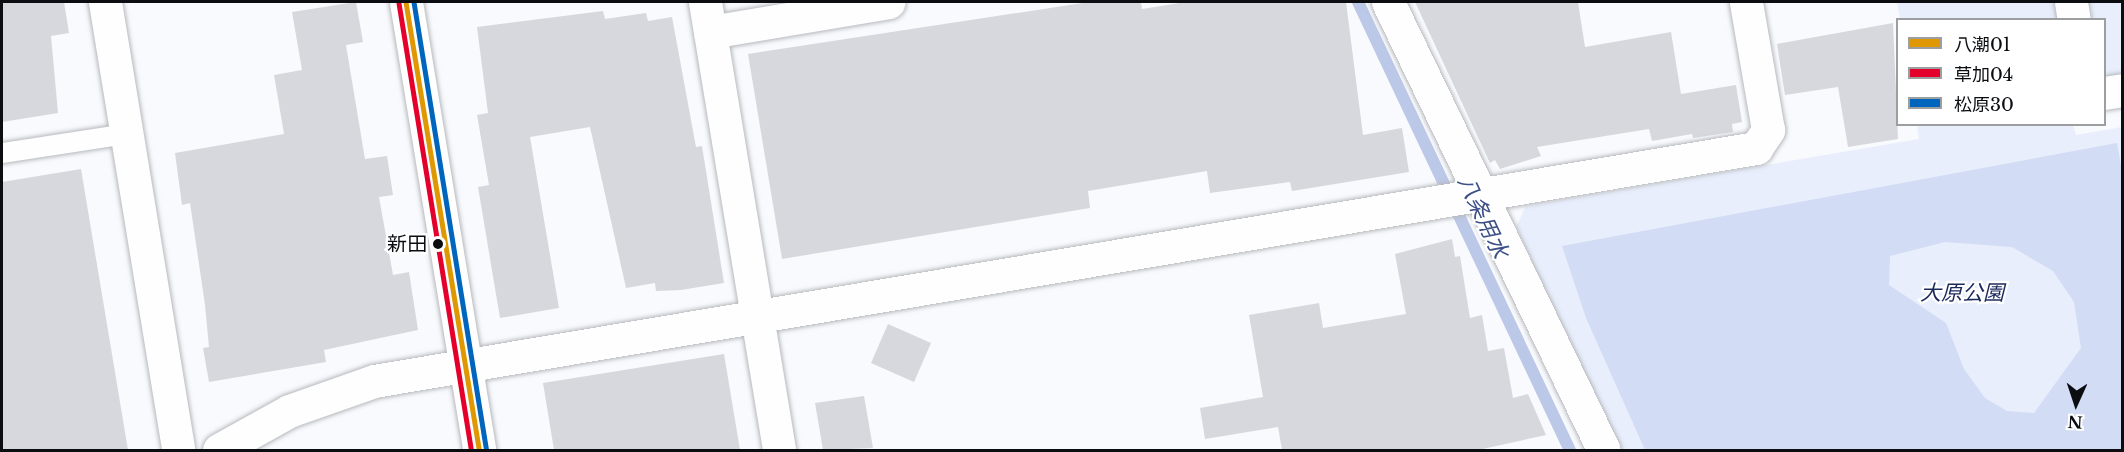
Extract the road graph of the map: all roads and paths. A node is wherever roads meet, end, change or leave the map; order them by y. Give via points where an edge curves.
1 (105, 2) edge
2 (406, 2) edge
3 (889, 2) edge
4 (1388, 2) edge
5 (1746, 2) edge
6 (2071, 2) edge
7 (707, 16) edge
8 (2074, 18) edge
9 (2122, 90) edge
10 (2106, 93) edge
11 (126, 134) junction
12 (2, 153) edge
13 (1464, 200) junction
14 (756, 315) junction
15 (465, 364) junction
16 (178, 450) edge
17 (219, 450) edge
18 (479, 450) edge
19 (779, 450) edge
20 (1604, 450) edge

1 - 11 street
2 - 15 street
3 - 7 street
4 - 13 street
5 - 13 street via 1768,130 1756,148
6 - 8 street
7 - 14 street
9 - 10 street
11 - 12 lane
11 - 16 street
13 - 14 street
13 - 20 street
14 - 15 street
14 - 19 street
15 - 17 street via 374,381 289,411
15 - 18 street

